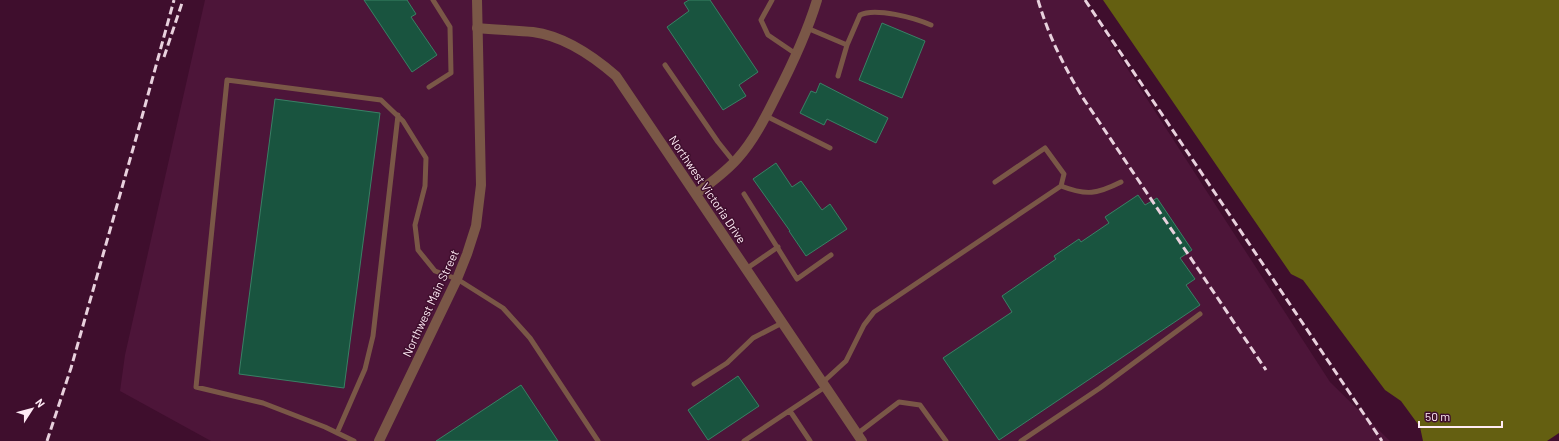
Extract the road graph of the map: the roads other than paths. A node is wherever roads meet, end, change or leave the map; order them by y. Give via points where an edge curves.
1 (434, 0) edge
2 (477, 0) edge
3 (772, 0) edge
4 (817, 0) edge
5 (931, 25) dead end
6 (478, 28) junction
7 (807, 28) junction
8 (847, 45) junction
9 (796, 54) junction
10 (665, 65) dead end
11 (838, 76) dead end
12 (429, 87) dead end
13 (398, 115) junction
14 (766, 116) junction
15 (830, 148) dead end
16 (734, 162) junction
17 (995, 182) dead end
18 (1121, 182) dead end
19 (1061, 186) junction
20 (696, 194) junction
21 (744, 194) dead end
22 (778, 247) junction
23 (831, 256) dead end
24 (746, 269) junction
25 (457, 280) junction
26 (1200, 314) dead end
27 (782, 323) junction
28 (694, 384) dead end
29 (824, 385) junction
30 (790, 411) junction
31 (337, 433) junction
32 (859, 437) edge
33 (354, 441) edge
34 (379, 441) edge
35 (598, 441) edge
36 (744, 441) edge
37 (810, 441) edge
38 (946, 441) edge
39 (1021, 441) edge

1 - 12 lane via 450,27 451,72
2 - 6 street, Northwest Main Street
3 - 9 lane via 761,20 768,36
4 - 7 street
5 - 8 lane via 917,19 865,12 860,15
6 - 20 street, Northwest Victoria Drive via 534,32 549,36 584,52 606,68 625,88
6 - 25 street, Northwest Main Street via 481,185 476,226
7 - 8 lane
7 - 9 street
8 - 11 lane
9 - 14 street
10 - 16 lane
13 - 25 lane via 426,158 426,186 415,225 418,250 435,271
13 - 31 lane via 372,336 365,369
13 - 31 lane via 381,100 227,80 196,387 263,403
14 - 15 lane
14 - 16 street via 759,130
16 - 20 street
17 - 19 lane via 1045,148 1064,174
18 - 19 lane via 1095,193 1075,192
19 - 29 lane via 874,312 846,361
20 - 24 street, Northwest Victoria Drive
21 - 22 lane
22 - 23 lane via 797,279
22 - 24 lane
24 - 27 street, Northwest Victoria Drive
25 - 34 street, Northwest Main Street
25 - 35 lane via 503,308 530,338
26 - 39 lane via 1100,388
27 - 28 lane via 753,338 727,363
27 - 29 street, Northwest Victoria Drive
29 - 30 lane
29 - 32 street, Northwest Victoria Drive
30 - 36 lane
30 - 37 lane
31 - 33 lane
32 - 38 lane via 898,402 920,405

